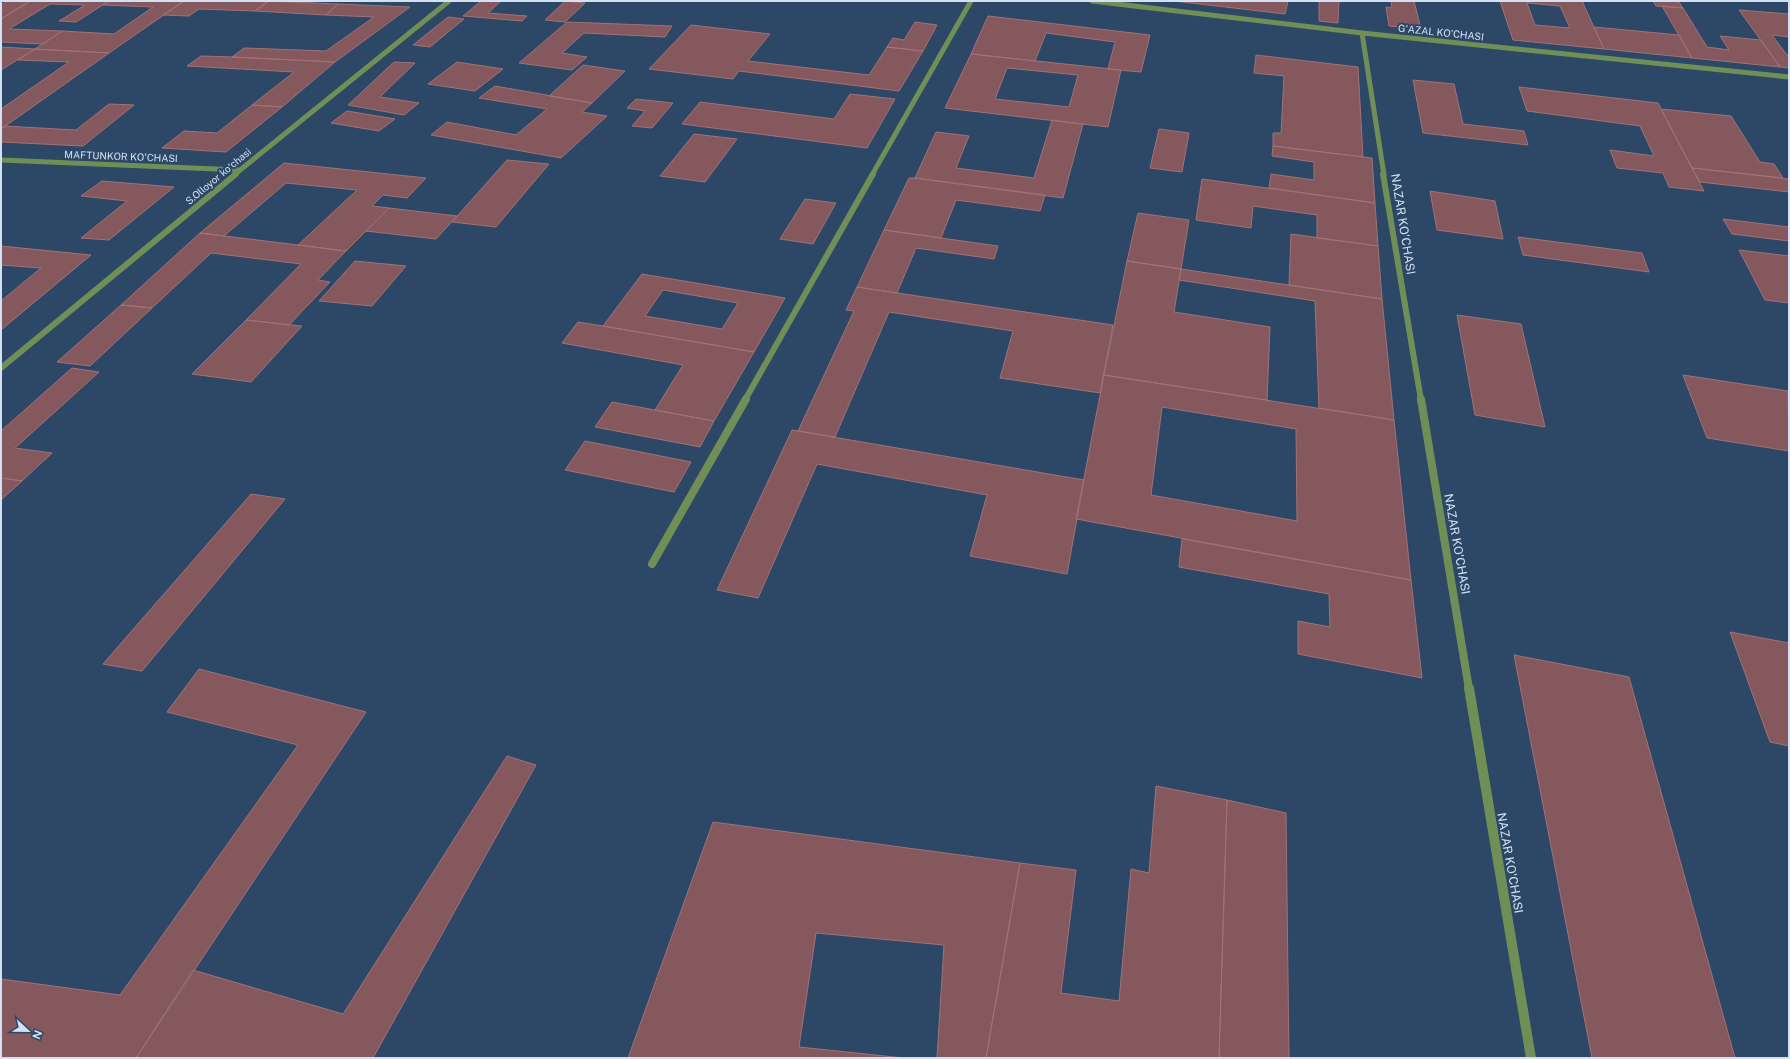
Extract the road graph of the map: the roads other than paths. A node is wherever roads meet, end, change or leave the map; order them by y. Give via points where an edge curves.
1 (450, 1) edge
2 (972, 1) edge
3 (1092, 1) edge
4 (1362, 33) junction
5 (1789, 77) edge
6 (1, 160) edge
7 (240, 170) junction
8 (1, 368) edge
9 (652, 564) dead end
10 (1531, 1058) edge

1 - 7 street, S.Olloyor koʻchasi
2 - 9 street
3 - 4 street, G'AZAL KO'CHASI
4 - 5 street, G'AZAL KO'CHASI
4 - 10 street, NAZAR KO'CHASI via 1388,211
6 - 7 street, MAFTUNKOR KO'CHASI
7 - 8 street, S.Olloyor koʻchasi

